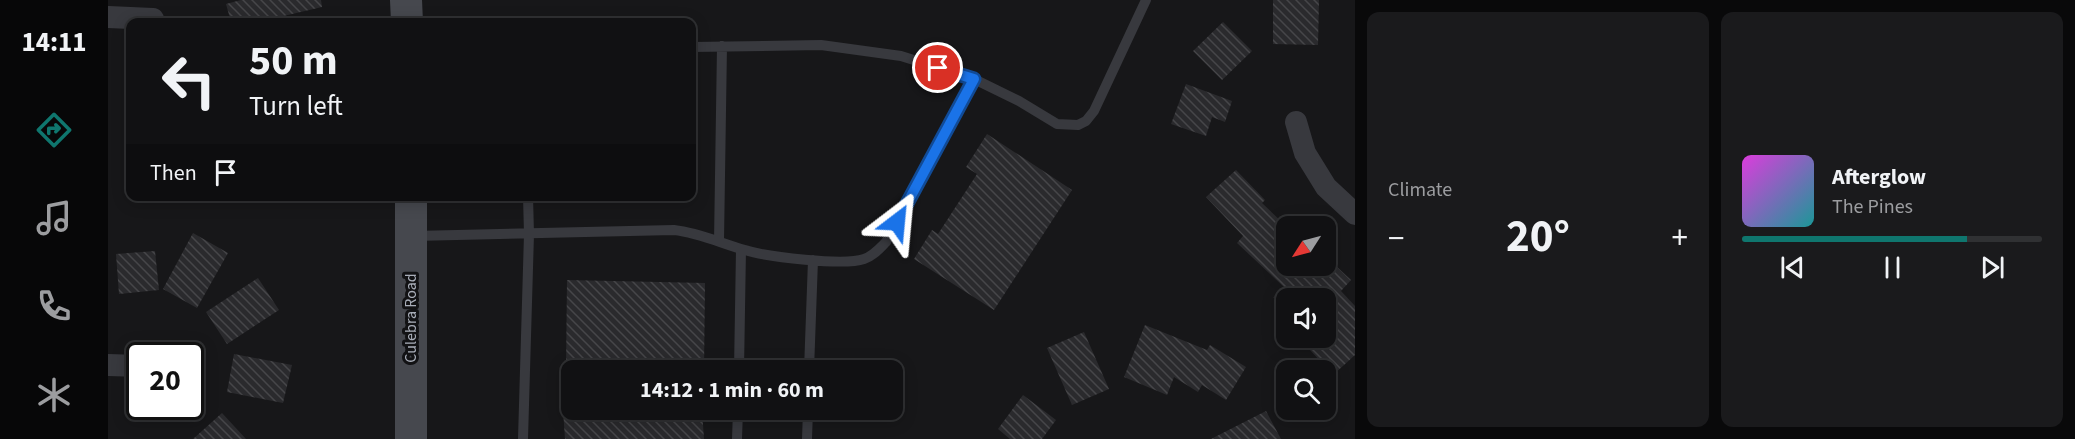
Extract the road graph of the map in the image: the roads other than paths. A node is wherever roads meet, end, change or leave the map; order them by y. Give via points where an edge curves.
1 (406, 0) edge
2 (1146, 0) edge
3 (108, 17) edge
4 (130, 18) edge
5 (407, 18) edge
6 (722, 46) junction
7 (696, 47) edge
8 (974, 79) junction
9 (1296, 122) dead end
10 (411, 201) edge
11 (528, 201) edge
12 (1355, 214) edge
13 (529, 234) junction
14 (411, 236) junction
15 (719, 241) junction
16 (741, 249) junction
17 (813, 260) junction
18 (739, 360) edge
19 (810, 360) edge
20 (108, 365) edge
21 (126, 366) edge
22 (738, 420) edge
23 (808, 420) edge
24 (411, 439) edge
25 (523, 439) edge
26 (738, 439) edge
27 (807, 439) edge

1 - 5 main road
2 - 8 lane via 1086,122 1058,124
3 - 4 street
6 - 7 lane
6 - 8 lane via 821,45 901,57
6 - 15 lane
8 - 17 lane via 886,242 865,259
9 - 12 street via 1305,153 1326,187
10 - 14 main road, Culebra Road
11 - 13 lane
13 - 14 lane
13 - 15 lane via 674,230
13 - 25 lane
14 - 24 main road, Culebra Road
15 - 16 lane
16 - 17 lane
16 - 18 lane
17 - 19 lane
20 - 21 street
22 - 26 lane
23 - 27 lane

